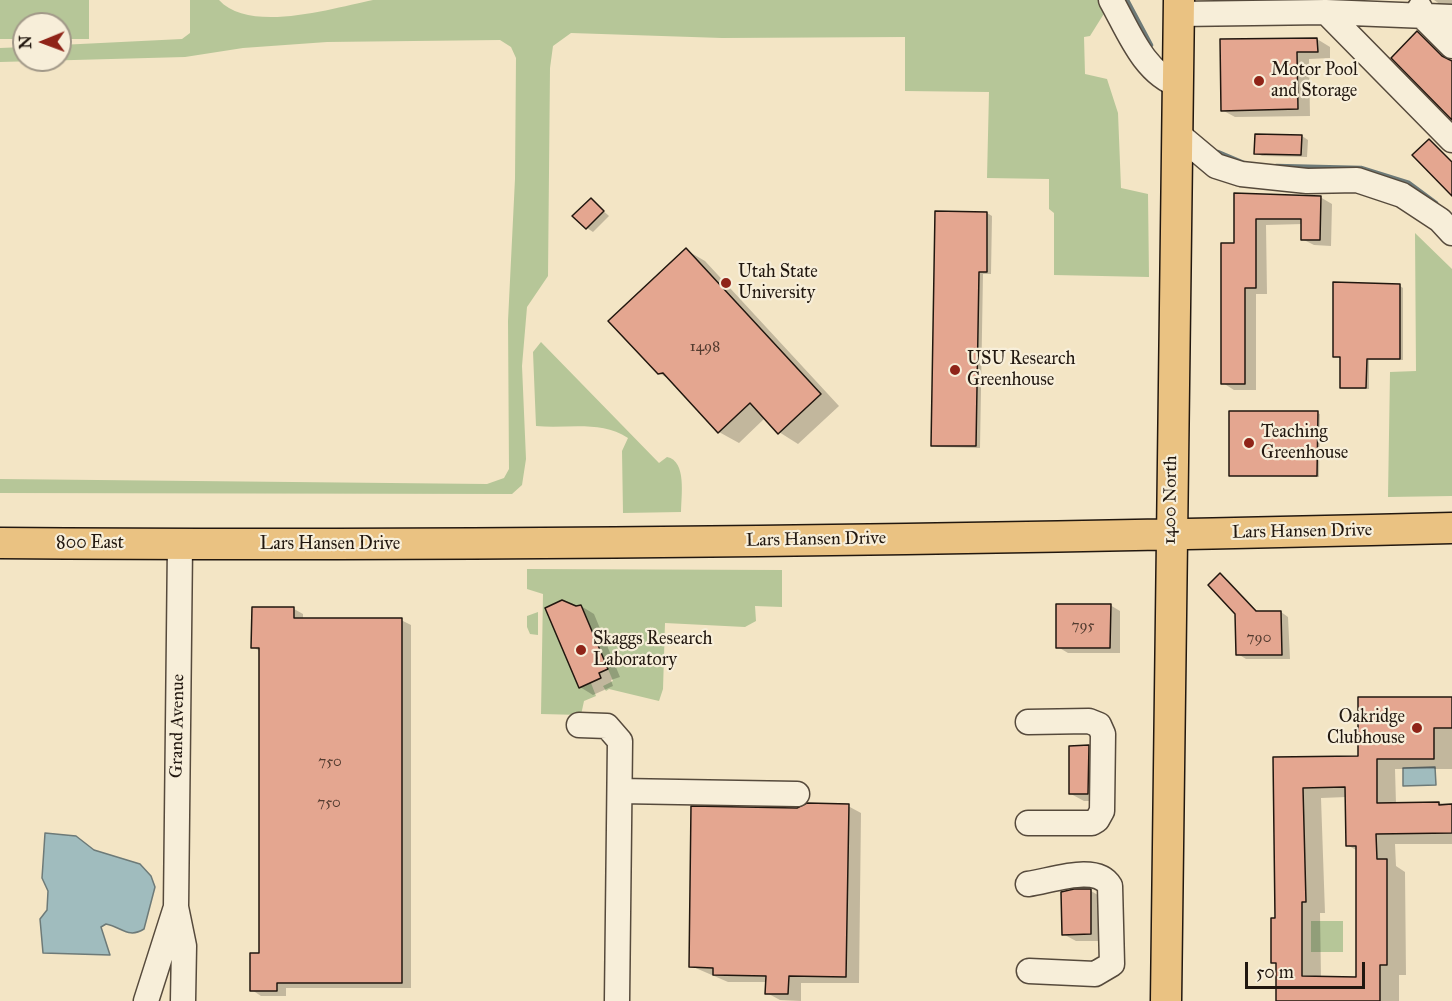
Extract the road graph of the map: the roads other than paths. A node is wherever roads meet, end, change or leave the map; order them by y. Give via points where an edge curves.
1 (1111, 0) edge
2 (1179, 7) edge
3 (1420, 7) edge
4 (1326, 12) junction
5 (1452, 17) edge
6 (1452, 46) edge
7 (1179, 85) junction
8 (1179, 135) junction
9 (1452, 140) edge
10 (1452, 233) edge
11 (1452, 528) edge
12 (1170, 535) junction
13 (0, 543) edge
14 (180, 545) junction
15 (1028, 722) dead end
16 (579, 725) dead end
17 (620, 791) junction
18 (797, 794) dead end
19 (1028, 823) dead end
20 (1028, 884) dead end
21 (176, 907) junction
22 (1029, 971) dead end
23 (146, 1001) edge
24 (183, 1001) edge
25 (617, 1001) edge
26 (1166, 1001) edge

1 - 7 street via 1142,54 1163,80
2 - 4 street
2 - 7 main road, 1400 North
3 - 4 street
3 - 5 street
3 - 6 street
4 - 9 street
7 - 8 main road, 1400 North
8 - 10 street via 1216,166 1241,174 1307,181 1357,180 1402,195 1440,220
8 - 12 main road, 1400 North
11 - 12 main road, Lars Hansen Drive
12 - 14 main road, Lars Hansen Drive
12 - 26 main road, 1400 North
13 - 14 main road, 800 East
14 - 21 street, Grand Avenue
15 - 19 street via 1089,721 1099,725 1103,734 1102,811 1097,820
16 - 17 street via 607,726 620,741
17 - 18 street
17 - 25 street
20 - 22 street via 1065,875 1106,879 1110,886 1112,964 1095,974
21 - 23 street, Grand Avenue
21 - 24 street, Grand Avenue via 184,946

